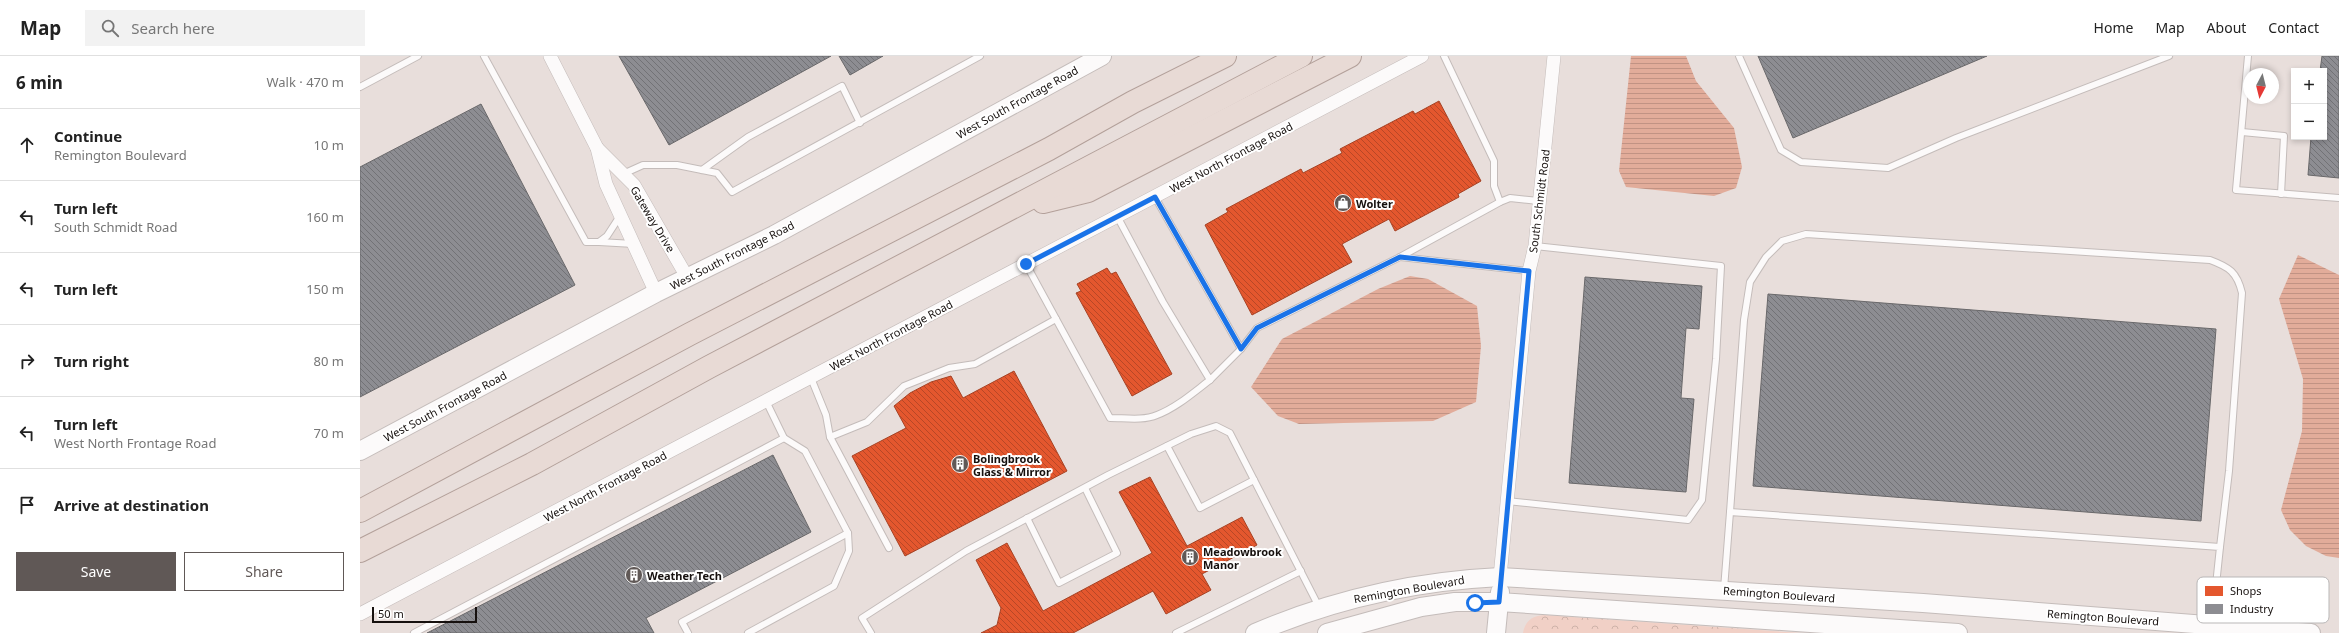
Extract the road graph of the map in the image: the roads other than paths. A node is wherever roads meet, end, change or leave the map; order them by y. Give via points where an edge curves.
1 (418, 56) edge
2 (484, 56) edge
3 (550, 56) edge
4 (980, 56) edge
5 (1102, 56) edge
6 (1225, 56) edge
7 (1301, 56) edge
8 (1350, 56) edge
9 (1422, 56) edge
10 (1444, 56) edge
11 (1554, 56) edge
12 (1739, 56) edge
13 (2168, 56) edge
14 (2248, 56) edge
15 (360, 87) edge
16 (860, 123) junction
17 (2242, 132) junction
18 (597, 148) junction
19 (702, 170) junction
20 (622, 174) junction
21 (2281, 194) junction
22 (1155, 197) junction
23 (2339, 198) edge
24 (1539, 201) junction
25 (1500, 202) junction
26 (1012, 209) junction
27 (621, 215) junction
28 (1117, 216) junction
29 (599, 242) junction
30 (634, 244) junction
31 (1535, 246) junction
32 (1400, 257) junction
33 (1026, 264) junction
34 (1529, 271) junction
35 (687, 277) junction
36 (656, 293) junction
37 (1056, 319) junction
38 (1241, 349) junction
39 (811, 378) junction
40 (1210, 380) junction
41 (766, 401) junction
42 (830, 437) junction
43 (784, 438) junction
44 (1167, 446) junction
45 (360, 451) edge
46 (1254, 480) junction
47 (1085, 488) junction
48 (1508, 501) junction
49 (360, 511) edge
50 (1730, 512) junction
51 (1027, 518) junction
52 (848, 533) junction
53 (2220, 547) junction
54 (889, 548) dead end
55 (360, 551) edge
56 (1301, 571) junction
57 (1500, 577) junction
58 (2217, 577) edge
59 (1724, 591) junction
60 (1499, 602) junction
61 (1320, 608) junction
62 (360, 614) edge
63 (2212, 629) edge
64 (414, 633) edge
65 (688, 633) edge
66 (748, 633) edge
67 (871, 633) edge
68 (1176, 633) edge
69 (1255, 633) edge
70 (1327, 633) edge
71 (1496, 633) edge
72 (1958, 633) edge
73 (2311, 633) edge

1 - 15 lane
2 - 29 lane via 586,242
3 - 18 street, Gateway Drive
4 - 16 lane
5 - 35 street, West South Frontage Road via 774,234
6 - 49 highway via 690,334
7 - 26 highway
8 - 26 highway via 1088,191
9 - 22 street, West North Frontage Road
10 - 25 lane via 1494,161 1494,186
11 - 24 street, South Schmidt Road
12 - 13 lane via 1781,150 1801,162 1888,168 1956,138
14 - 17 lane
16 - 19 lane via 732,192 717,173
16 - 19 lane via 842,86 748,137
17 - 21 lane via 2284,136
17 - 21 lane via 2236,190
18 - 20 street, Gateway Drive
18 - 27 street, Gateway Drive via 606,184
19 - 20 lane via 677,165 643,166
20 - 35 street, Gateway Drive via 634,185
21 - 23 lane
22 - 28 street, West North Frontage Road
22 - 38 lane
24 - 25 lane via 1510,198
24 - 31 street, South Schmidt Road
25 - 32 lane
26 - 55 highway via 709,367 532,464
27 - 29 lane via 607,236
27 - 30 street, Gateway Drive
28 - 33 street, West North Frontage Road
28 - 40 lane
29 - 30 lane
30 - 36 street, Gateway Drive
31 - 34 street, South Schmidt Road
31 - 48 lane via 1721,266 1716,359 1702,500 1688,520
32 - 34 lane
32 - 38 lane via 1257,328
33 - 37 lane
33 - 39 street, West North Frontage Road
34 - 48 street, South Schmidt Road
35 - 36 street, West South Frontage Road
36 - 45 street, West South Frontage Road
37 - 40 lane via 1110,418 1134,419 1157,416
37 - 42 lane via 975,364 949,368 904,386 867,422
38 - 40 lane
39 - 41 street, West North Frontage Road
39 - 42 lane via 826,415
41 - 43 lane
41 - 62 street, West North Frontage Road
42 - 54 lane
43 - 52 lane via 805,451
43 - 64 lane
44 - 46 lane via 1216,426 1230,433
44 - 46 lane via 1200,508
44 - 47 lane
46 - 56 lane
47 - 51 lane
47 - 51 lane via 1117,553 1059,583
48 - 57 street, South Schmidt Road
50 - 53 lane
50 - 53 lane via 1744,320 1750,282 1766,257 1782,241 1806,234 2202,259 2228,267 2239,282 2242,293 2229,471
50 - 59 lane
51 - 67 lane via 966,551 862,618
52 - 65 lane via 682,622
52 - 66 lane via 849,551 834,586
53 - 58 lane
56 - 61 lane
56 - 68 lane
57 - 59 street, Remington Boulevard
57 - 60 street, South Schmidt Road
57 - 61 street, Remington Boulevard via 1420,585
59 - 63 street, Remington Boulevard via 1923,603
60 - 70 street, Remington Boulevard via 1455,602 1421,607
60 - 71 street, South Schmidt Road
60 - 72 street, Remington Boulevard
61 - 69 street, Remington Boulevard
63 - 73 street, Remington Boulevard

